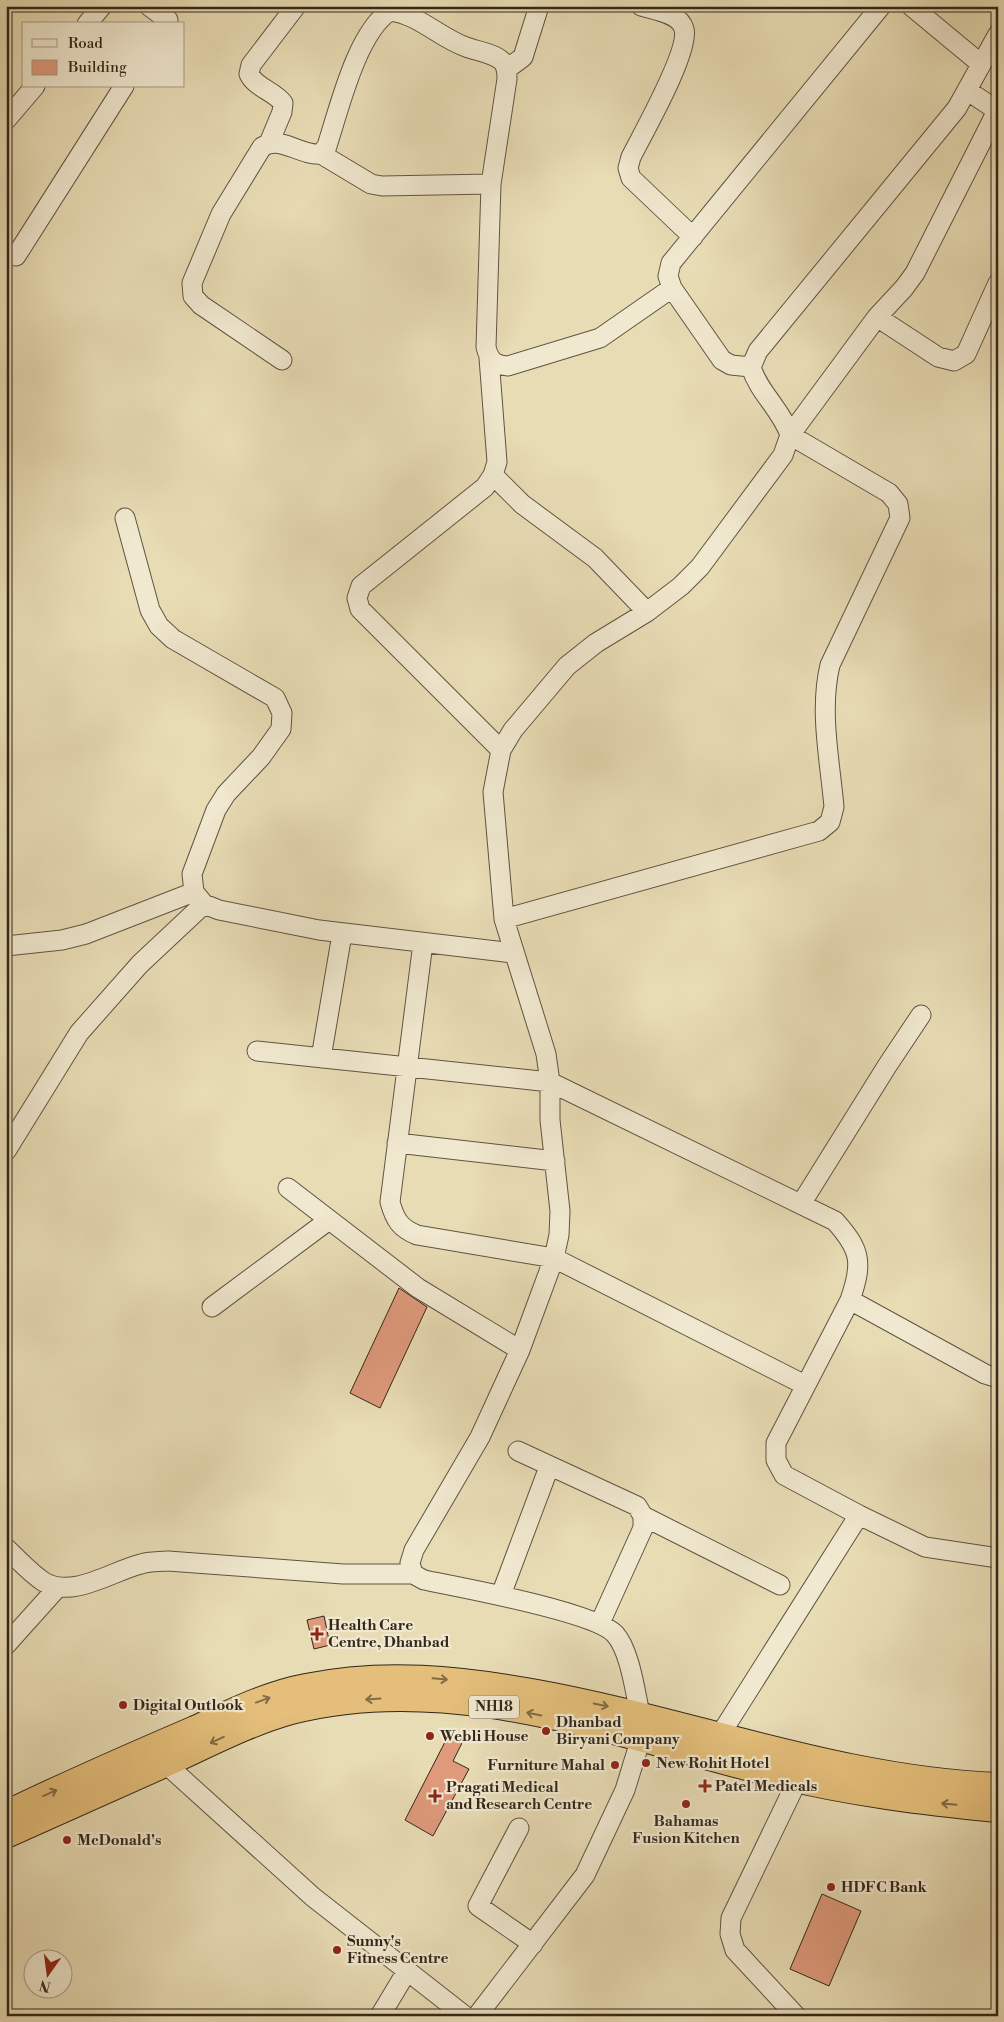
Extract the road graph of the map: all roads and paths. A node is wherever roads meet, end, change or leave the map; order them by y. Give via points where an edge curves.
1 (102, 6) edge
2 (149, 6) edge
3 (296, 6) edge
4 (539, 6) edge
5 (641, 6) edge
6 (881, 6) edge
7 (912, 6) edge
8 (170, 17) edge
9 (89, 22) edge
10 (998, 34) edge
11 (981, 64) junction
12 (507, 69) junction
13 (33, 88) edge
14 (123, 88) edge
15 (968, 91) junction
16 (998, 111) edge
17 (6, 120) edge
18 (269, 143) junction
19 (321, 154) junction
20 (491, 184) junction
21 (693, 237) junction
22 (16, 256) dead end
23 (998, 283) edge
24 (672, 288) junction
25 (877, 316) junction
26 (489, 358) junction
27 (282, 360) dead end
28 (751, 367) junction
29 (790, 435) junction
30 (493, 476) junction
31 (125, 518) dead end
32 (647, 612) junction
33 (501, 750) junction
34 (199, 898) junction
35 (504, 919) junction
36 (342, 934) junction
37 (423, 943) junction
38 (6, 946) edge
39 (513, 953) junction
40 (921, 1015) dead end
41 (257, 1051) dead end
42 (321, 1058) junction
43 (407, 1067) junction
44 (550, 1082) junction
45 (398, 1143) junction
46 (6, 1151) edge
47 (555, 1161) junction
48 (288, 1188) dead end
49 (801, 1204) junction
50 (330, 1220) junction
51 (554, 1258) junction
52 (850, 1300) junction
53 (212, 1307) dead end
54 (520, 1350) junction
55 (998, 1378) edge
56 (805, 1385) junction
57 (518, 1451) dead end
58 (549, 1467) junction
59 (859, 1515) junction
60 (643, 1516) junction
61 (6, 1548) edge
62 (998, 1558) edge
63 (413, 1574) junction
64 (780, 1585) dead end
65 (58, 1586) junction
66 (501, 1595) junction
67 (600, 1623) junction
68 (6, 1645) edge
69 (641, 1726) junction
70 (720, 1735) junction
71 (157, 1756) junction
72 (798, 1779) junction
73 (998, 1786) edge
74 (998, 1808) edge
75 (6, 1814) edge
76 (519, 1828) dead end
77 (6, 1835) edge
78 (533, 1944) junction
79 (407, 1971) junction
80 (380, 2016) edge
81 (465, 2016) edge
82 (477, 2016) edge
83 (796, 2016) edge

1 - 9 street
2 - 8 street
3 - 18 street via 251,65 249,74 252,80 278,96 283,103
4 - 12 street via 523,57
5 - 21 street via 677,19 684,28 684,42 628,168 631,178
6 - 21 street
7 - 11 street
10 - 11 street
11 - 15 street
12 - 19 street via 494,56 450,41 410,16 390,11 382,16 360,49 327,146
12 - 20 street
13 - 17 street
14 - 22 street
15 - 16 street
15 - 28 street via 758,351
16 - 25 street via 915,272
18 - 19 street via 277,142
18 - 27 street via 262,147 221,214 192,282 193,296 201,305
19 - 20 street via 371,184 382,186
20 - 26 street via 486,347
21 - 24 street via 671,263 668,276
23 - 25 street via 966,354 954,361 938,357
24 - 26 street via 610,333 588,343 508,366 497,365
24 - 28 street via 722,360 731,365
25 - 29 street
26 - 30 street via 497,462
28 - 29 street via 755,381 785,419
29 - 32 street via 783,455 700,567
29 - 35 street via 890,493 898,504 900,518 830,664 825,702 834,807 830,822 819,830
30 - 32 street via 522,504 595,558
30 - 33 street via 485,487 361,586 357,598 360,609
31 - 34 street via 150,610 159,626 173,638 275,698 282,713 281,729 216,810 192,874
32 - 33 street via 596,643 567,666 513,730
33 - 35 street via 493,792
34 - 36 street via 219,910
34 - 38 street via 62,940
34 - 46 street via 79,1033
35 - 39 street
36 - 37 street
36 - 42 street
37 - 39 street
37 - 43 street
39 - 44 street via 539,1025
40 - 49 street
41 - 42 street
42 - 43 street
43 - 44 street
43 - 45 street
44 - 47 street
44 - 49 street
45 - 47 street
45 - 51 street via 390,1202 394,1218 404,1229 417,1235
47 - 51 street via 560,1211
48 - 50 street
49 - 52 street via 835,1221 852,1240 858,1262
50 - 53 street
50 - 54 street via 418,1288
51 - 54 street
51 - 56 street
52 - 55 street via 985,1374
52 - 56 street
54 - 63 street via 480,1437 414,1550 410,1562
56 - 59 street via 776,1443 776,1460 784,1475
57 - 58 street
58 - 60 street via 637,1506
58 - 66 street
59 - 62 street via 925,1547
59 - 70 street
60 - 64 street
60 - 67 street via 643,1528
61 - 65 street via 36,1576
63 - 65 street via 343,1574 168,1561 142,1563 72,1587
63 - 66 street via 424,1580
65 - 68 street
66 - 67 street
67 - 69 street via 615,1634 624,1648
69 - 70 highway, NH18
69 - 71 highway, NH18 via 439,1700 388,1698 291,1711
69 - 72 highway, NH18
69 - 78 street via 625,1790 585,1875
70 - 73 highway, NH18 via 865,1770 921,1780
75 -> 71 highway, NH18
71 - 77 highway, NH18
71 - 79 street via 312,1898
74 -> 72 highway, NH18 via 886,1797
72 - 83 street via 731,1918 730,1934 735,1950
76 - 78 street via 478,1906
78 - 82 street
79 - 80 street
79 - 81 street

